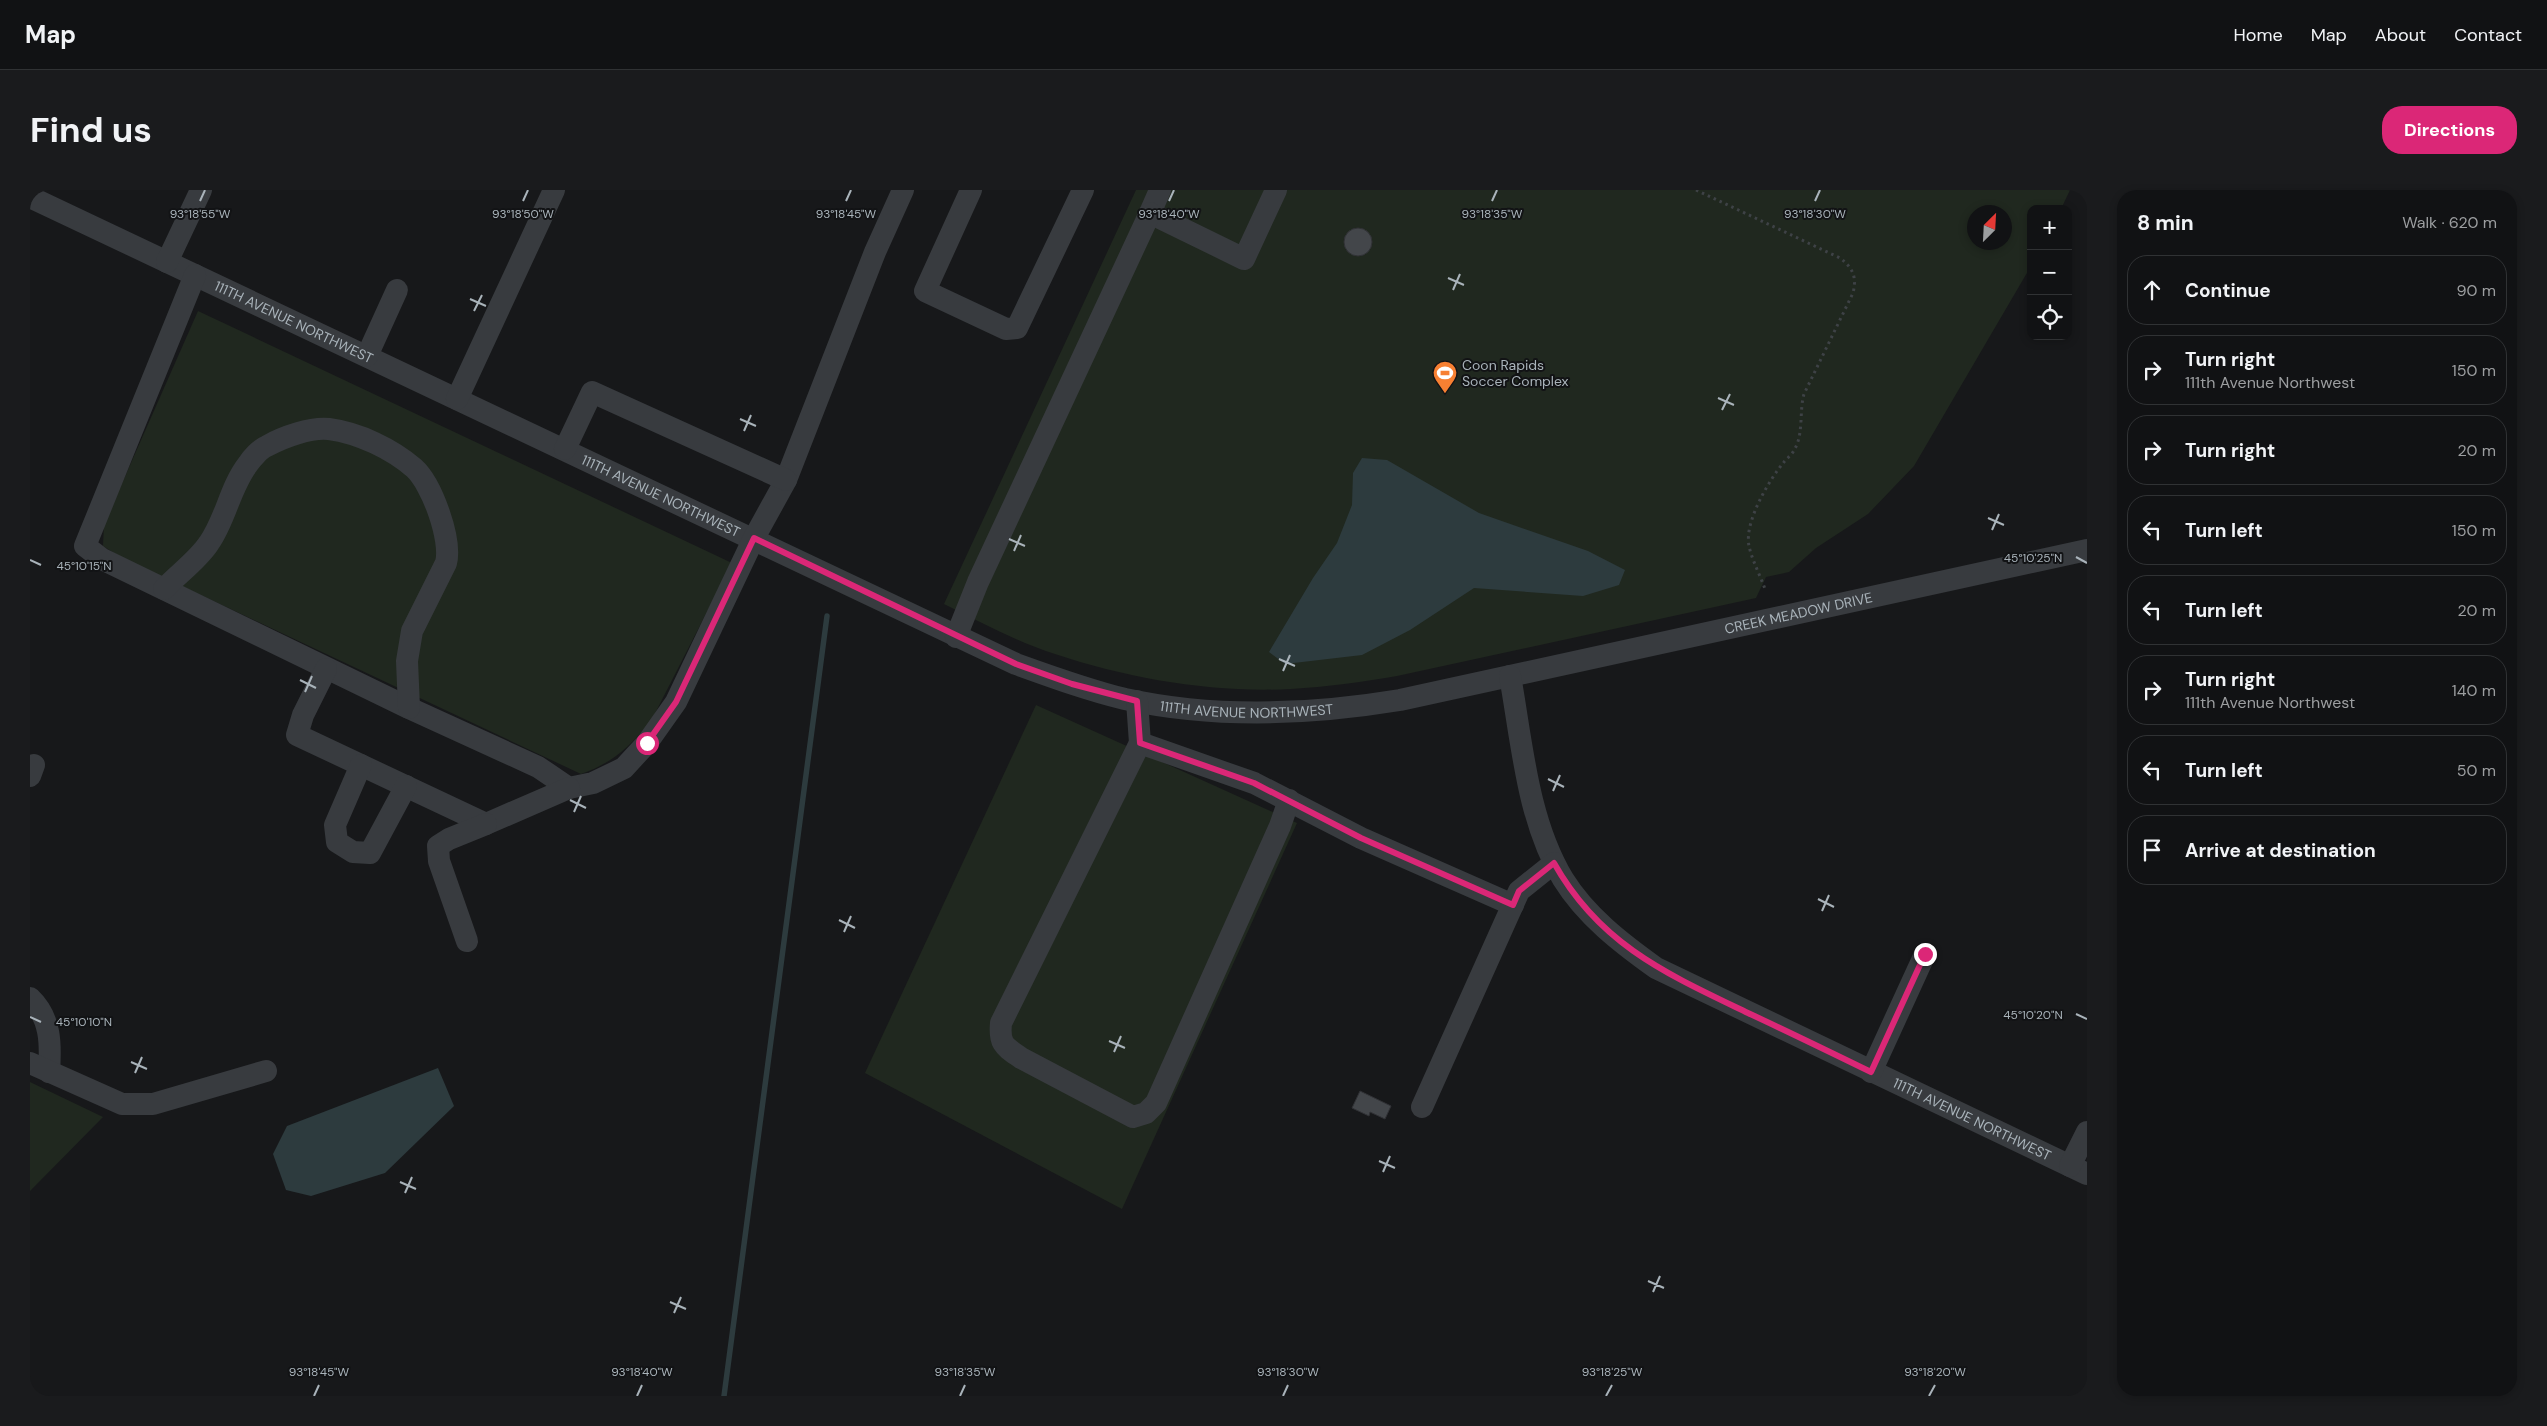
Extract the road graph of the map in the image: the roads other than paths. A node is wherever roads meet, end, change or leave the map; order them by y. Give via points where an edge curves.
1 (554, 190) edge
2 (903, 190) edge
3 (971, 190) edge
4 (1083, 190) edge
5 (1160, 190) edge
6 (1276, 190) edge
7 (193, 192) edge
8 (30, 197) edge
9 (1150, 213) junction
10 (167, 262) junction
11 (195, 276) junction
12 (397, 290) dead end
13 (366, 356) junction
14 (457, 399) junction
15 (565, 449) junction
16 (786, 480) junction
17 (754, 538) junction
18 (2087, 550) edge
19 (164, 589) junction
20 (956, 637) junction
21 (326, 668) junction
22 (1510, 676) junction
23 (1137, 701) junction
24 (409, 708) junction
25 (1140, 743) junction
26 (361, 765) junction
27 (406, 786) junction
28 (569, 788) junction
29 (1289, 800) junction
30 (486, 824) junction
31 (1554, 863) junction
32 (1513, 905) junction
33 (467, 941) dead end
34 (1925, 954) dead end
35 (30, 998) edge
36 (39, 1068) edge
37 (266, 1072) dead end
38 (1871, 1072) junction
39 (1422, 1107) dead end
40 (2087, 1132) edge
41 (2079, 1170) edge

1 - 14 street
2 - 16 street via 875,252
3 - 4 street via 926,291 1006,329 1018,328
5 - 9 street
6 - 9 street via 1244,260
7 - 10 street
8 - 10 street, 111TH AVENUE NORTHWEST
9 - 20 street via 978,582
10 - 11 street, 111TH AVENUE NORTHWEST
11 - 13 street, 111TH AVENUE NORTHWEST
11 - 19 street via 85,546 102,559
12 - 13 street
13 - 14 street, 111TH AVENUE NORTHWEST
14 - 15 street, 111TH AVENUE NORTHWEST
15 - 16 street via 592,392
15 - 17 street, 111TH AVENUE NORTHWEST
16 - 17 street
17 - 20 street, 111TH AVENUE NORTHWEST
17 - 28 street via 676,702 647,743 624,768 593,783
18 - 22 street, CREEK MEADOW DRIVE
19 - 21 street
19 - 24 street via 209,543 247,465 265,446 306,432 327,429 366,439 401,457 416,470 426,484 448,542 446,563 412,631 407,661
20 - 23 street, 111TH AVENUE NORTHWEST via 1072,684
21 - 24 street
21 - 26 street via 303,714 297,735
22 - 23 street, 111TH AVENUE NORTHWEST via 1341,710 1229,712
22 - 31 street, 111TH AVENUE NORTHWEST via 1530,789
23 - 25 street
24 - 28 street via 538,767
25 - 29 street via 1254,783
25 - 29 street via 1001,1023 1000,1036 1004,1046 1021,1058 1133,1117 1146,1113 1156,1103
26 - 27 street
26 - 27 street via 335,825 337,842 353,852 370,853
27 - 30 street
28 - 30 street
29 - 32 street via 1361,838
30 - 33 street via 438,846 439,861
31 - 32 street via 1519,891
31 - 38 street, 111TH AVENUE NORTHWEST via 1590,914 1618,941 1656,968
32 - 39 street
34 - 38 street
35 - 36 street via 38,1005 46,1021 51,1045
36 - 37 street via 122,1104 153,1104
38 - 41 street, 111TH AVENUE NORTHWEST
40 - 41 street

